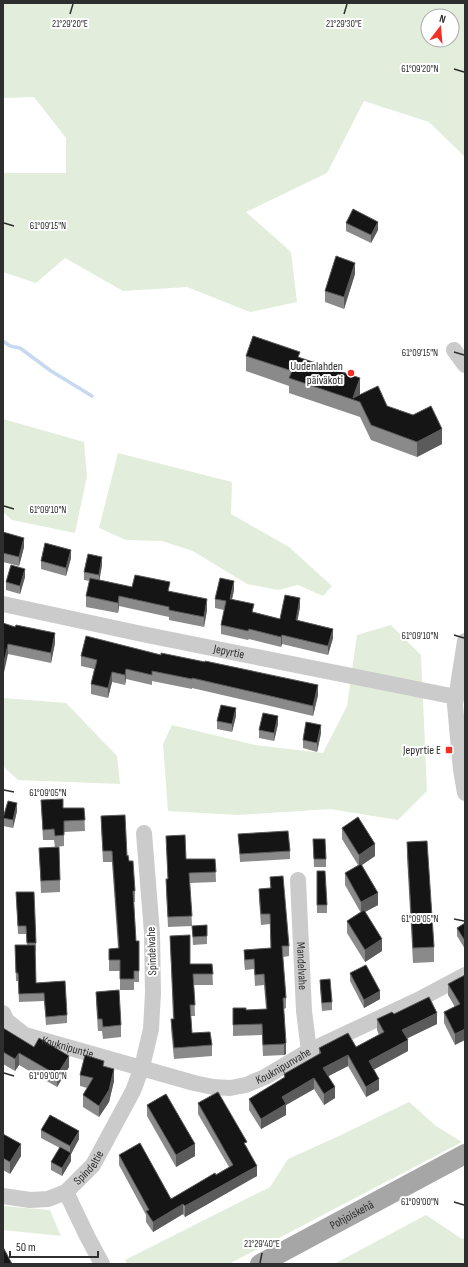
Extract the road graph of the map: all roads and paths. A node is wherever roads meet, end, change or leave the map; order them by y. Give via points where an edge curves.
1 (454, 350) dead end
2 (465, 366) edge
3 (3, 604) edge
4 (465, 641) edge
5 (456, 697) junction
6 (465, 794) edge
7 (144, 833) dead end
8 (298, 880) dead end
9 (465, 975) edge
10 (3, 1012) edge
11 (309, 1051) junction
12 (142, 1067) junction
13 (465, 1154) edge
14 (66, 1192) junction
15 (3, 1196) edge
16 (102, 1264) edge
17 (260, 1264) edge

1 - 2 street
3 - 5 street, Jepyrtie
4 - 5 street
5 - 6 street via 460,770
7 - 12 street, Spindelvahe via 152,933 153,993 151,1029
8 - 11 street, Mandelvahe via 304,1011
9 - 11 street, Kouknipunvahe
10 - 12 street, Kouknipuntie via 7,1021 25,1035
11 - 12 street, Kouknipunvahe via 265,1077 230,1088 194,1083
12 - 14 street, Spindeltie via 133,1091 94,1165
13 - 17 main road, Pohjoiskehä
14 - 15 street via 48,1199 30,1200
14 - 16 street, Spindeltie

